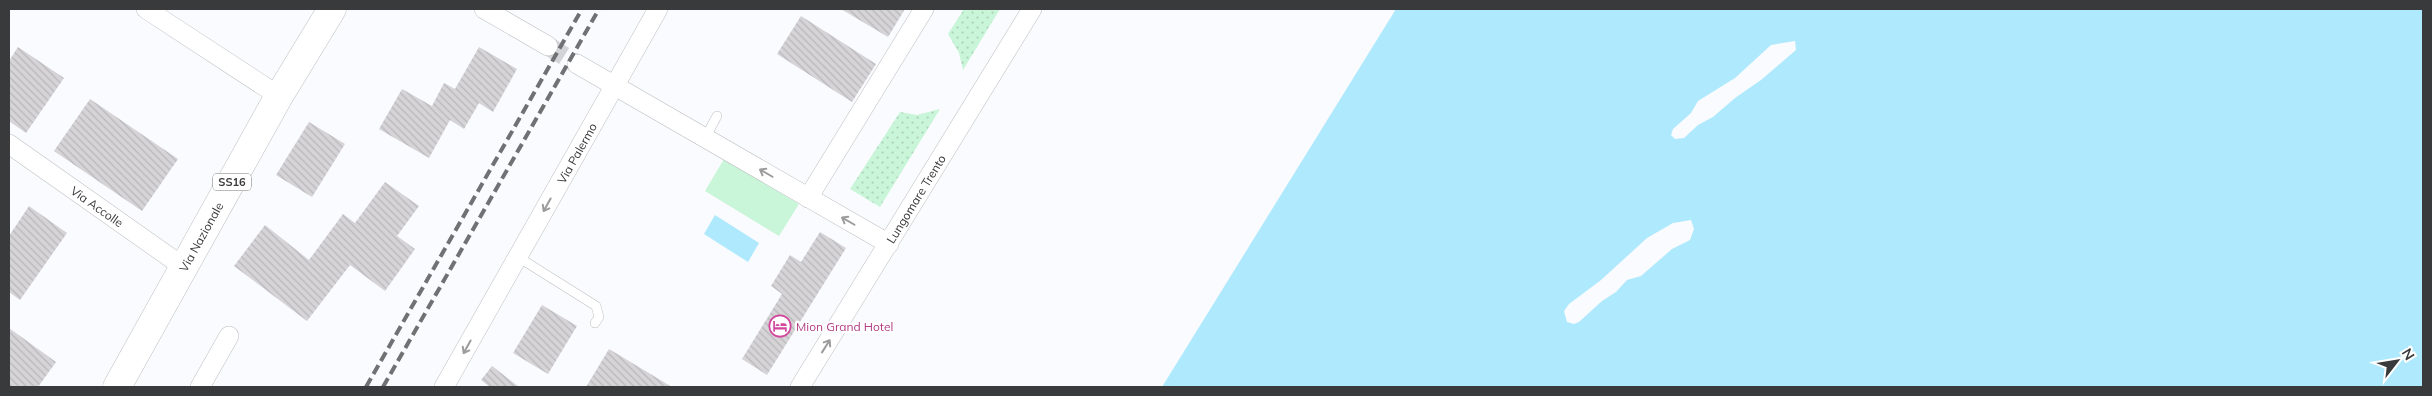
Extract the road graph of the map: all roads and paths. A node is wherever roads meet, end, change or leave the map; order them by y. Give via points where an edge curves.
1 (146, 9) edge
2 (332, 9) edge
3 (484, 9) edge
4 (658, 9) edge
5 (924, 9) edge
6 (1032, 9) edge
7 (548, 46) tunnel mouth
8 (577, 64) tunnel mouth
9 (614, 86) junction
10 (280, 96) junction
11 (717, 116) dead end
12 (705, 138) junction
13 (9, 144) edge
14 (808, 198) junction
15 (889, 244) junction
16 (518, 257) junction
17 (185, 268) junction
18 (595, 323) dead end
19 (229, 336) dead end
20 (117, 387) edge
21 (200, 387) edge
22 (444, 387) edge
23 (800, 387) edge

1 - 10 street
2 - 10 main road, Via Nazionale / SS16
3 - 7 street
4 - 9 street, Via Palermo
5 - 14 street
6 - 15 street, Lungomare Trento
8 - 9 street
9 - 12 street
9 -> 16 street, Via Palermo
10 - 17 main road, Via Nazionale / SS16
11 - 12 lane
14 -> 12 street
13 - 17 street, Via Accolle
15 -> 14 street
23 -> 15 street, Lungomare Trento
16 - 18 lane via 596,306 599,317
16 -> 22 street, Via Palermo
17 - 20 main road, Via Nazionale / SS16
19 - 21 street

